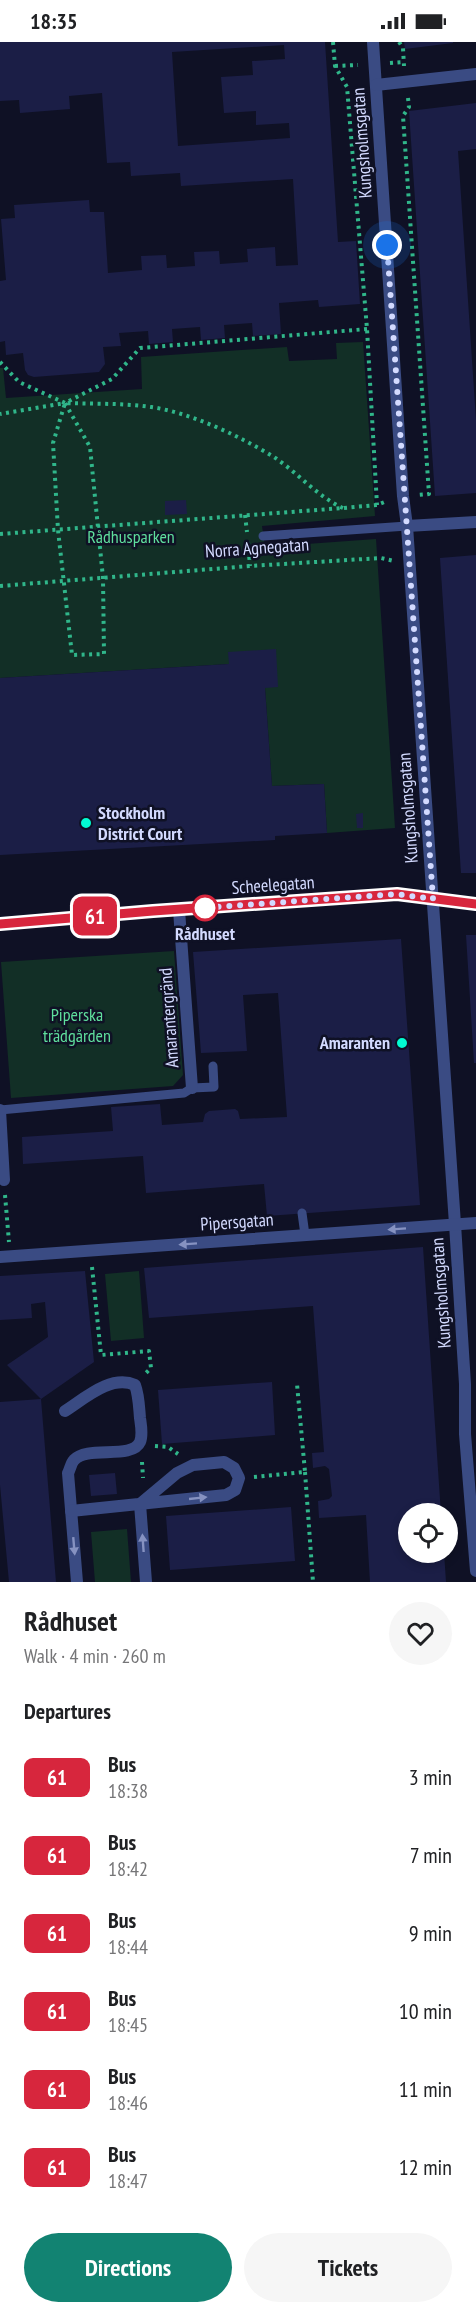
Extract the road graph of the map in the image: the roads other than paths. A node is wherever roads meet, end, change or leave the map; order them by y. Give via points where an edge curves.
1 (373, 42) edge
2 (476, 74) edge
3 (376, 85) junction
4 (476, 522) edge
5 (407, 526) junction
6 (263, 536) dead end
7 (433, 899) junction
8 (476, 904) edge
9 (179, 909) junction
10 (0, 924) edge
11 (213, 1066) dead end
12 (192, 1088) junction
13 (0, 1110) edge
14 (4, 1180) road end
15 (302, 1214) dead end
16 (476, 1223) edge
17 (455, 1224) junction
18 (305, 1235) junction
19 (0, 1257) edge
20 (470, 1384) edge
21 (64, 1411) dead end
22 (140, 1504) junction
23 (71, 1511) junction
24 (476, 1571) edge
25 (77, 1582) edge
26 (146, 1582) edge

1 - 3 street, Kungsholmsgatan
2 - 3 street
3 - 5 street, Kungsholmsgatan
4 - 5 street, Norra Agnegatan
5 - 6 lane, Norra Agnegatan
5 - 7 street, Kungsholmsgatan
7 - 8 street, Scheelegatan
7 - 9 street, Scheelegatan via 397,894
7 - 17 street, Kungsholmsgatan
9 - 10 street, Scheelegatan
9 - 12 street, Amarantergränd
11 - 12 lane via 214,1087
12 - 13 lane via 184,1094 159,1097
13 - 14 street
15 - 18 lane
16 - 17 street, Pipersgatan
17 -> 18 street, Pipersgatan
17 - 20 street, Kungsholmsgatan
18 -> 19 street, Pipersgatan
20 - 24 street, Kungsholmsgatan via 465,1434
21 - 23 street via 109,1384 127,1382 135,1385 138,1393 140,1442 135,1448 83,1454 73,1460 68,1473
22 -> 22 street via 226,1495 235,1490 239,1478 234,1468 224,1462 194,1465 177,1473
22 - 23 street
26 -> 22 street
23 -> 25 street

